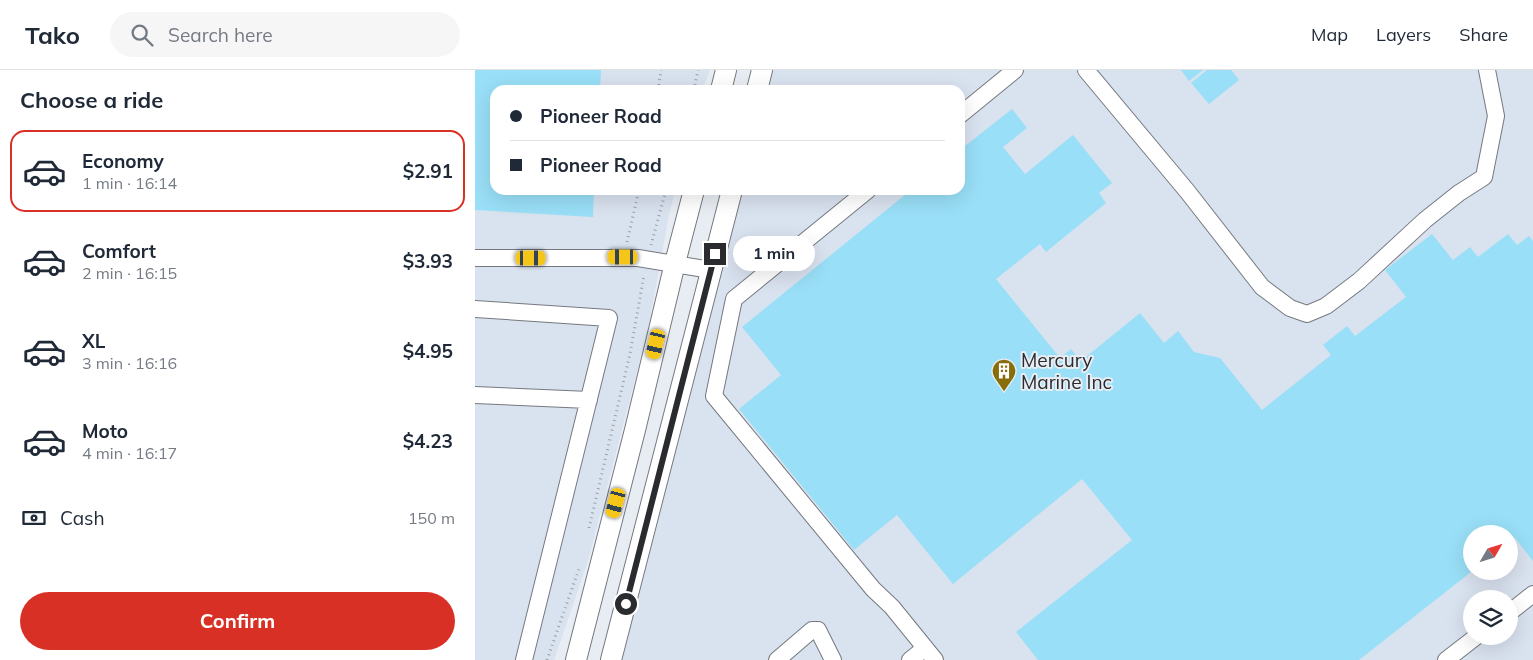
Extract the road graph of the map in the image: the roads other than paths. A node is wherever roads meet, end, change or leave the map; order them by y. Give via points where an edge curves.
1 (726, 70) edge
2 (762, 70) edge
3 (1015, 70) edge
4 (1086, 70) edge
5 (1487, 70) edge
6 (722, 85) edge
7 (758, 85) edge
8 (965, 111) edge
9 (693, 195) edge
10 (731, 195) edge
11 (862, 195) edge
12 (475, 258) edge
13 (675, 263) junction
14 (711, 270) junction
15 (475, 309) edge
16 (475, 395) edge
17 (589, 400) junction
18 (1533, 594) edge
19 (1518, 605) edge
20 (1465, 645) edge
21 (930, 654) edge
22 (524, 660) edge
23 (576, 660) edge
24 (611, 660) edge
25 (777, 660) edge
26 (833, 660) edge
27 (910, 660) edge
28 (1446, 660) edge

1 - 6 main road
2 - 7 main road
3 - 8 street
4 - 5 street via 1262,286 1290,308 1307,314 1326,306 1359,281 1425,220 1484,178 1496,116
9 - 13 main road
10 - 14 main road
11 - 21 street via 734,299 714,396
12 - 13 street via 623,257
13 - 14 street
13 - 23 main road
14 - 24 main road
15 - 17 street via 609,318
16 - 17 street
17 - 22 street
18 - 19 street
20 - 28 street
21 - 27 street
25 - 26 street via 812,630 818,630

